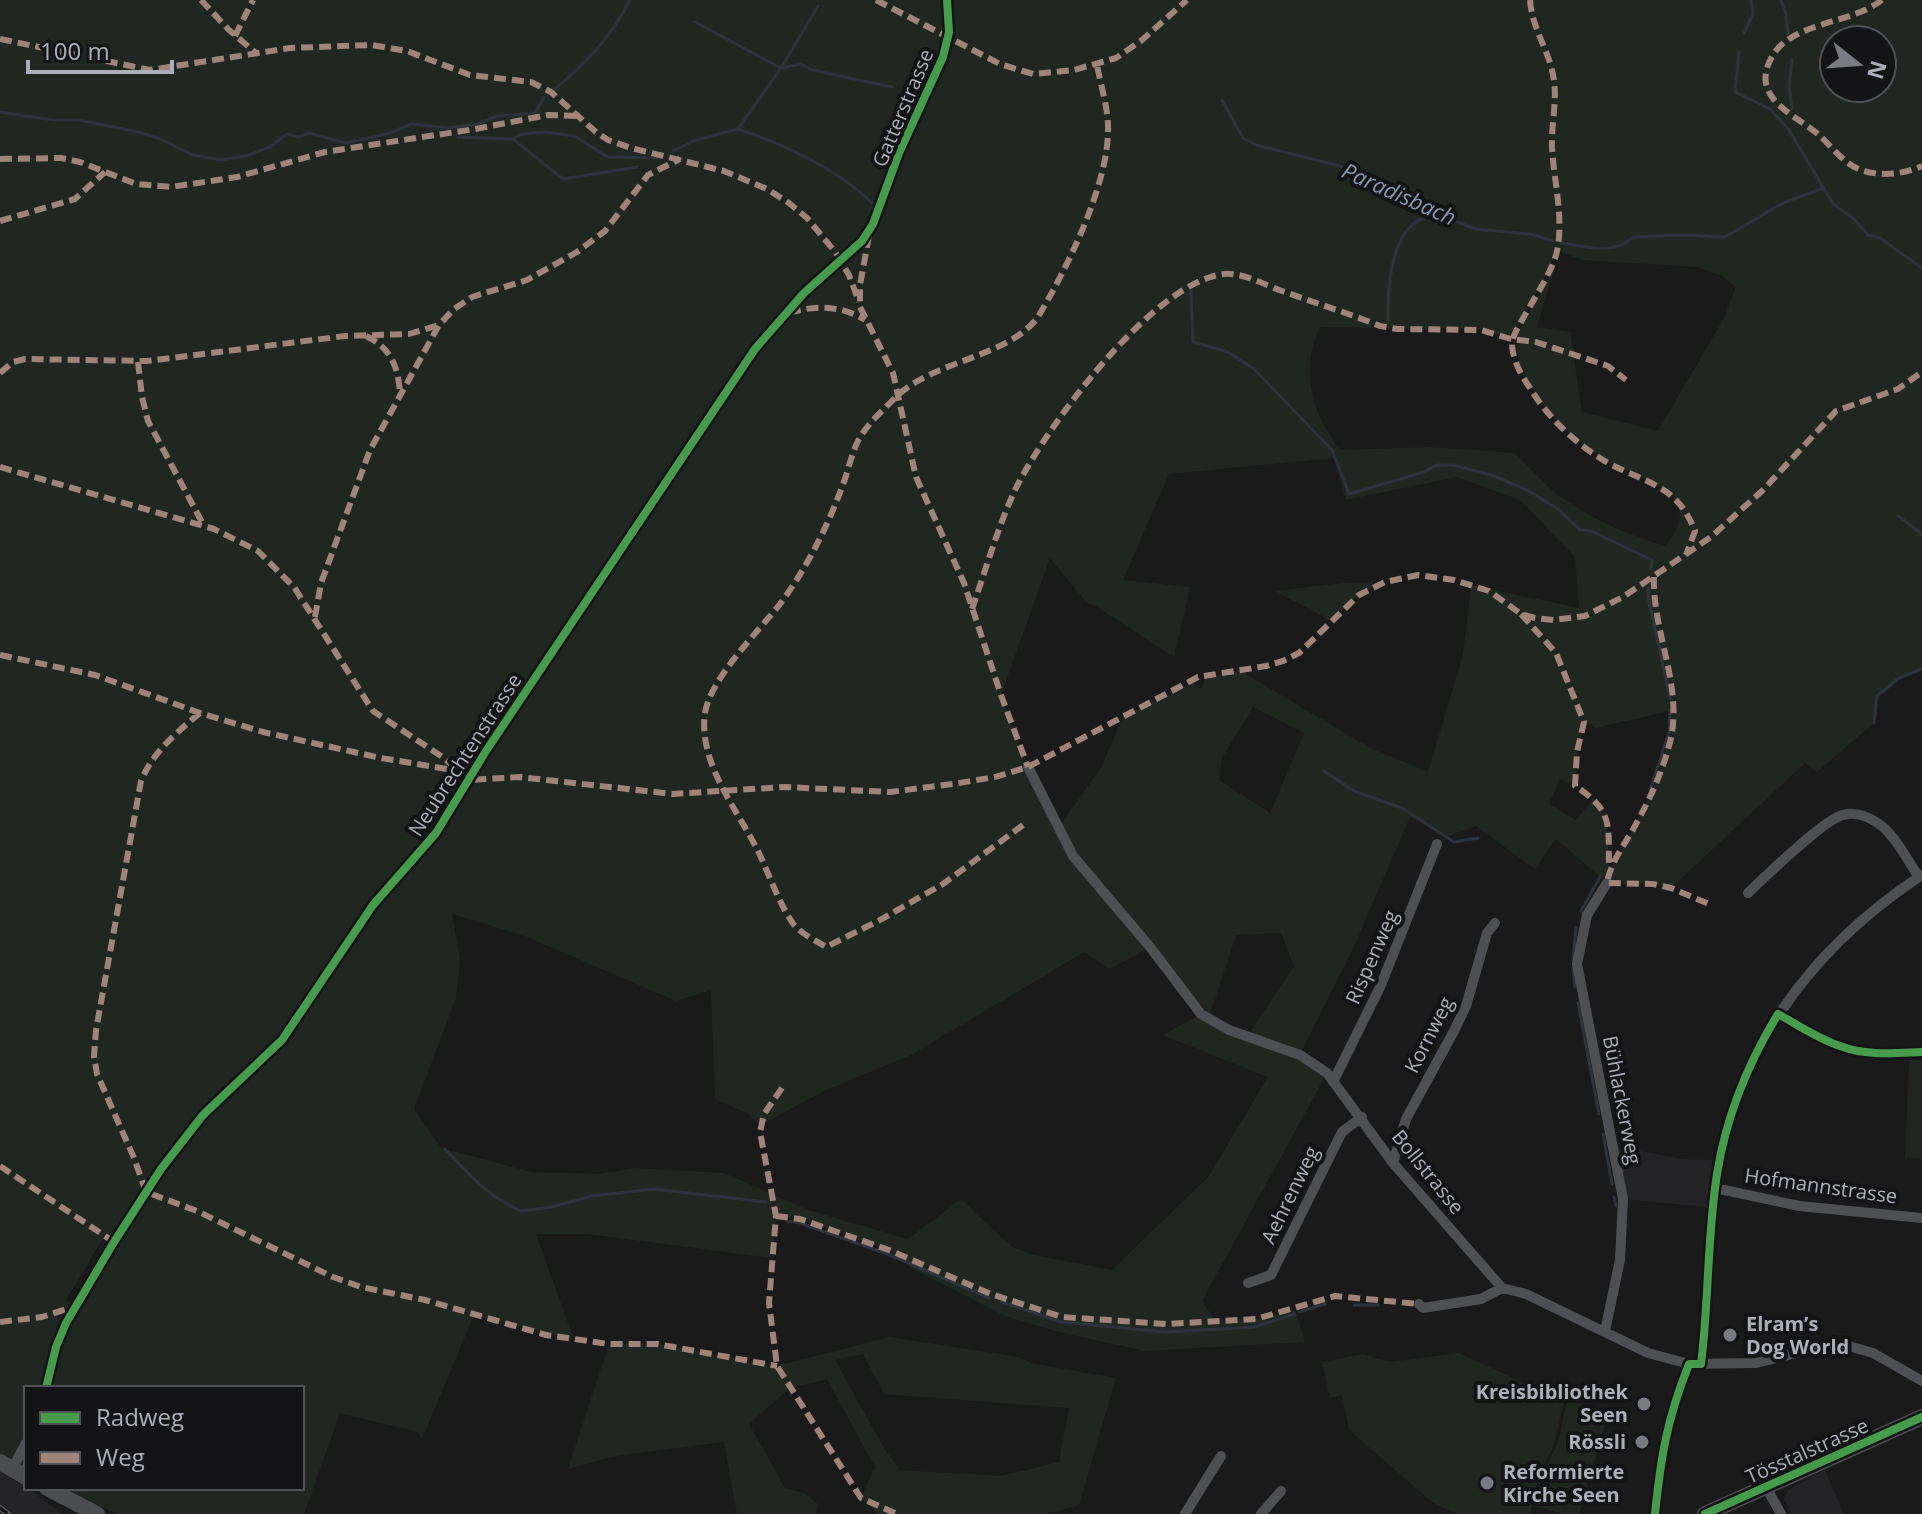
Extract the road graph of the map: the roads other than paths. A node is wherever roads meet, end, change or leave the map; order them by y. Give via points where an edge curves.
1 (947, 0) edge
2 (840, 260) joint
3 (1028, 767) dead end
4 (1437, 844) dead end
5 (1920, 876) edge
6 (1607, 883) dead end
7 (1748, 893) dead end
8 (1495, 923) dead end
9 (1778, 1014) junction
10 (1922, 1052) edge
11 (1333, 1082) junction
12 (1362, 1117) junction
13 (1393, 1163) junction
14 (1715, 1188) junction
15 (1922, 1218) edge
16 (1248, 1283) dead end
17 (1502, 1288) junction
18 (1707, 1298) dead end
19 (1419, 1304) dead end
20 (1605, 1331) junction
21 (1689, 1364) junction
22 (1922, 1381) edge
23 (46, 1386) edge
24 (1922, 1417) edge
25 (24, 1447) edge
26 (1221, 1456) dead end
27 (13, 1469) edge
28 (1766, 1487) junction
29 (51, 1490) edge
30 (1281, 1491) dead end
31 (97, 1514) edge
32 (1185, 1514) edge
33 (1261, 1514) edge
34 (1655, 1514) edge
35 (1705, 1514) edge
36 (1781, 1514) edge

1 - 2 street, Gatterstrasse via 949,32 940,65 870,230
2 - 23 street, Neubrechtenstrasse via 755,349 441,825 373,905 290,1030 213,1104 173,1152 66,1323
3 - 11 street, Bollstrasse via 1073,856 1201,1014 1229,1030 1300,1055
4 - 11 street, Rispenweg via 1381,985
5 - 7 street via 1886,829 1856,813 1840,815 1823,827
5 - 9 street via 1841,937
6 - 20 street, Bühlackerweg via 1587,915 1577,964 1623,1199 1620,1260
8 - 13 street, Kornweg via 1487,933 1466,1006 1406,1119
9 - 10 street via 1841,1047
9 - 14 street via 1742,1085
11 - 12 street, Bollstrasse
12 - 13 street, Bollstrasse
12 - 16 street, Aehrenweg via 1342,1132 1271,1275
13 - 17 street, Bollstrasse
14 - 15 street, Hofmannstrasse via 1799,1206
14 - 18 street
17 - 19 street via 1481,1299 1423,1308
17 - 20 street
20 - 21 street via 1648,1353
21 - 22 street via 1756,1363 1845,1345 1873,1353
21 - 34 street via 1673,1405
24 - 28 main road, Tösstalstrasse
25 - 27 street
26 - 32 street
28 - 35 main road, Tösstalstrasse
28 - 36 street
29 - 31 main road
30 - 33 street

